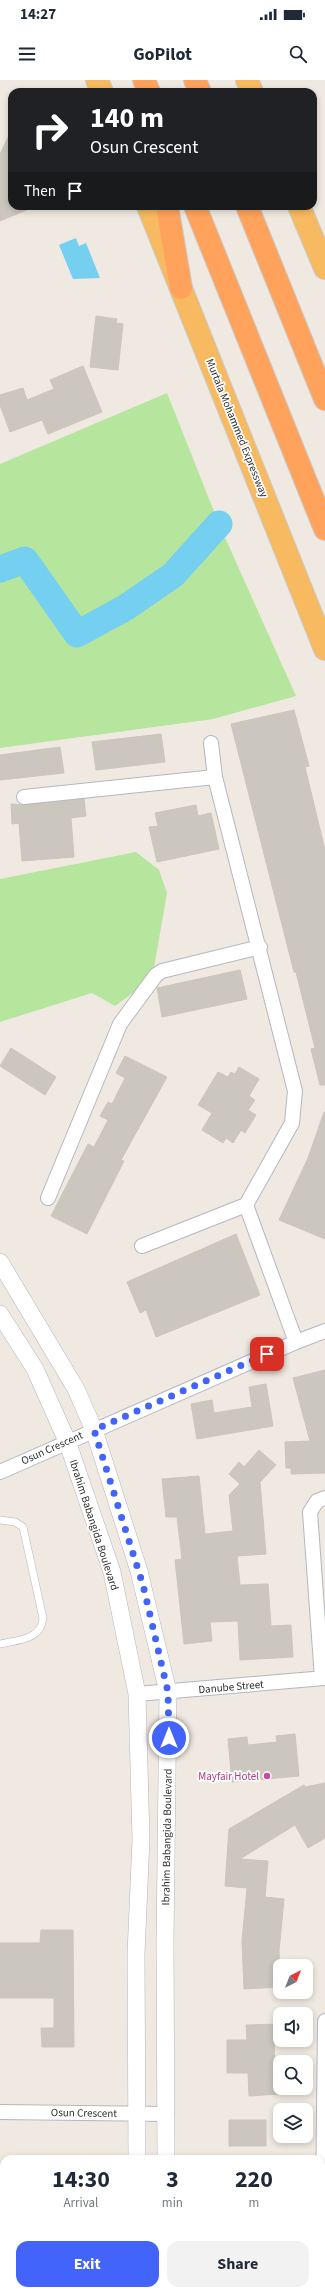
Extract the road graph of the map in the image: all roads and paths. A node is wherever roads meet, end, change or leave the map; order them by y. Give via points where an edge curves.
1 (150, 210) edge
2 (168, 210) edge
3 (197, 210) edge
4 (249, 210) edge
5 (301, 210) edge
6 (325, 267) edge
7 (181, 288) junction
8 (325, 398) edge
9 (325, 529) edge
10 (325, 649) edge
11 (211, 743) dead end
12 (215, 777) junction
13 (24, 797) dead end
14 (260, 947) junction
15 (48, 1198) dead end
16 (246, 1205) junction
17 (142, 1246) dead end
18 (0, 1262) edge
19 (0, 1314) edge
20 (325, 1331) edge
21 (296, 1342) junction
22 (94, 1430) junction
23 (67, 1441) junction
24 (0, 1472) edge
25 (325, 1498) edge
26 (0, 1520) edge
27 (0, 1644) edge
28 (324, 1678) edge
29 (168, 1692) junction
30 (137, 1694) junction
31 (325, 2021) edge
32 (325, 2037) edge
33 (0, 2112) edge
34 (136, 2114) junction
35 (167, 2114) junction
36 (137, 2155) edge
37 (166, 2155) edge
38 (324, 2155) edge

1 - 7 highway, Murtala Mohammed Expressway
2 - 7 highway
3 - 9 highway
4 - 8 highway
5 - 6 highway
7 - 10 highway, Murtala Mohammed Expressway
11 - 12 street
12 - 13 street
12 - 14 street
14 - 15 street via 162,971 156,975 120,1024
14 - 16 street via 295,1091 292,1123
16 - 17 street
16 - 21 street
18 - 22 street, Ibrahim Babangida Boulevard via 73,1383
19 - 23 street, Ibrahim Babangida Boulevard via 35,1369
20 - 21 street, Osun Crescent
21 - 22 street, Osun Crescent
22 - 23 street, Osun Crescent
22 - 29 street, Ibrahim Babangida Boulevard via 139,1571
23 - 24 street, Osun Crescent
23 - 30 street, Ibrahim Babangida Boulevard via 112,1572
25 - 28 street via 317,1501 310,1512
26 - 27 lane via 15,1522 23,1527 43,1618 42,1627 35,1636
28 - 29 street, Danube Street
29 - 30 street, Danube Street
29 - 35 street, Ibrahim Babangida Boulevard via 165,1943
30 - 34 street, Ibrahim Babangida Boulevard via 141,1840 136,1954
31 - 32 street
32 - 38 street
33 - 34 street, Osun Crescent
34 - 35 street, Osun Crescent
34 - 36 street, Ibrahim Babangida Boulevard
35 - 37 street, Ibrahim Babangida Boulevard

